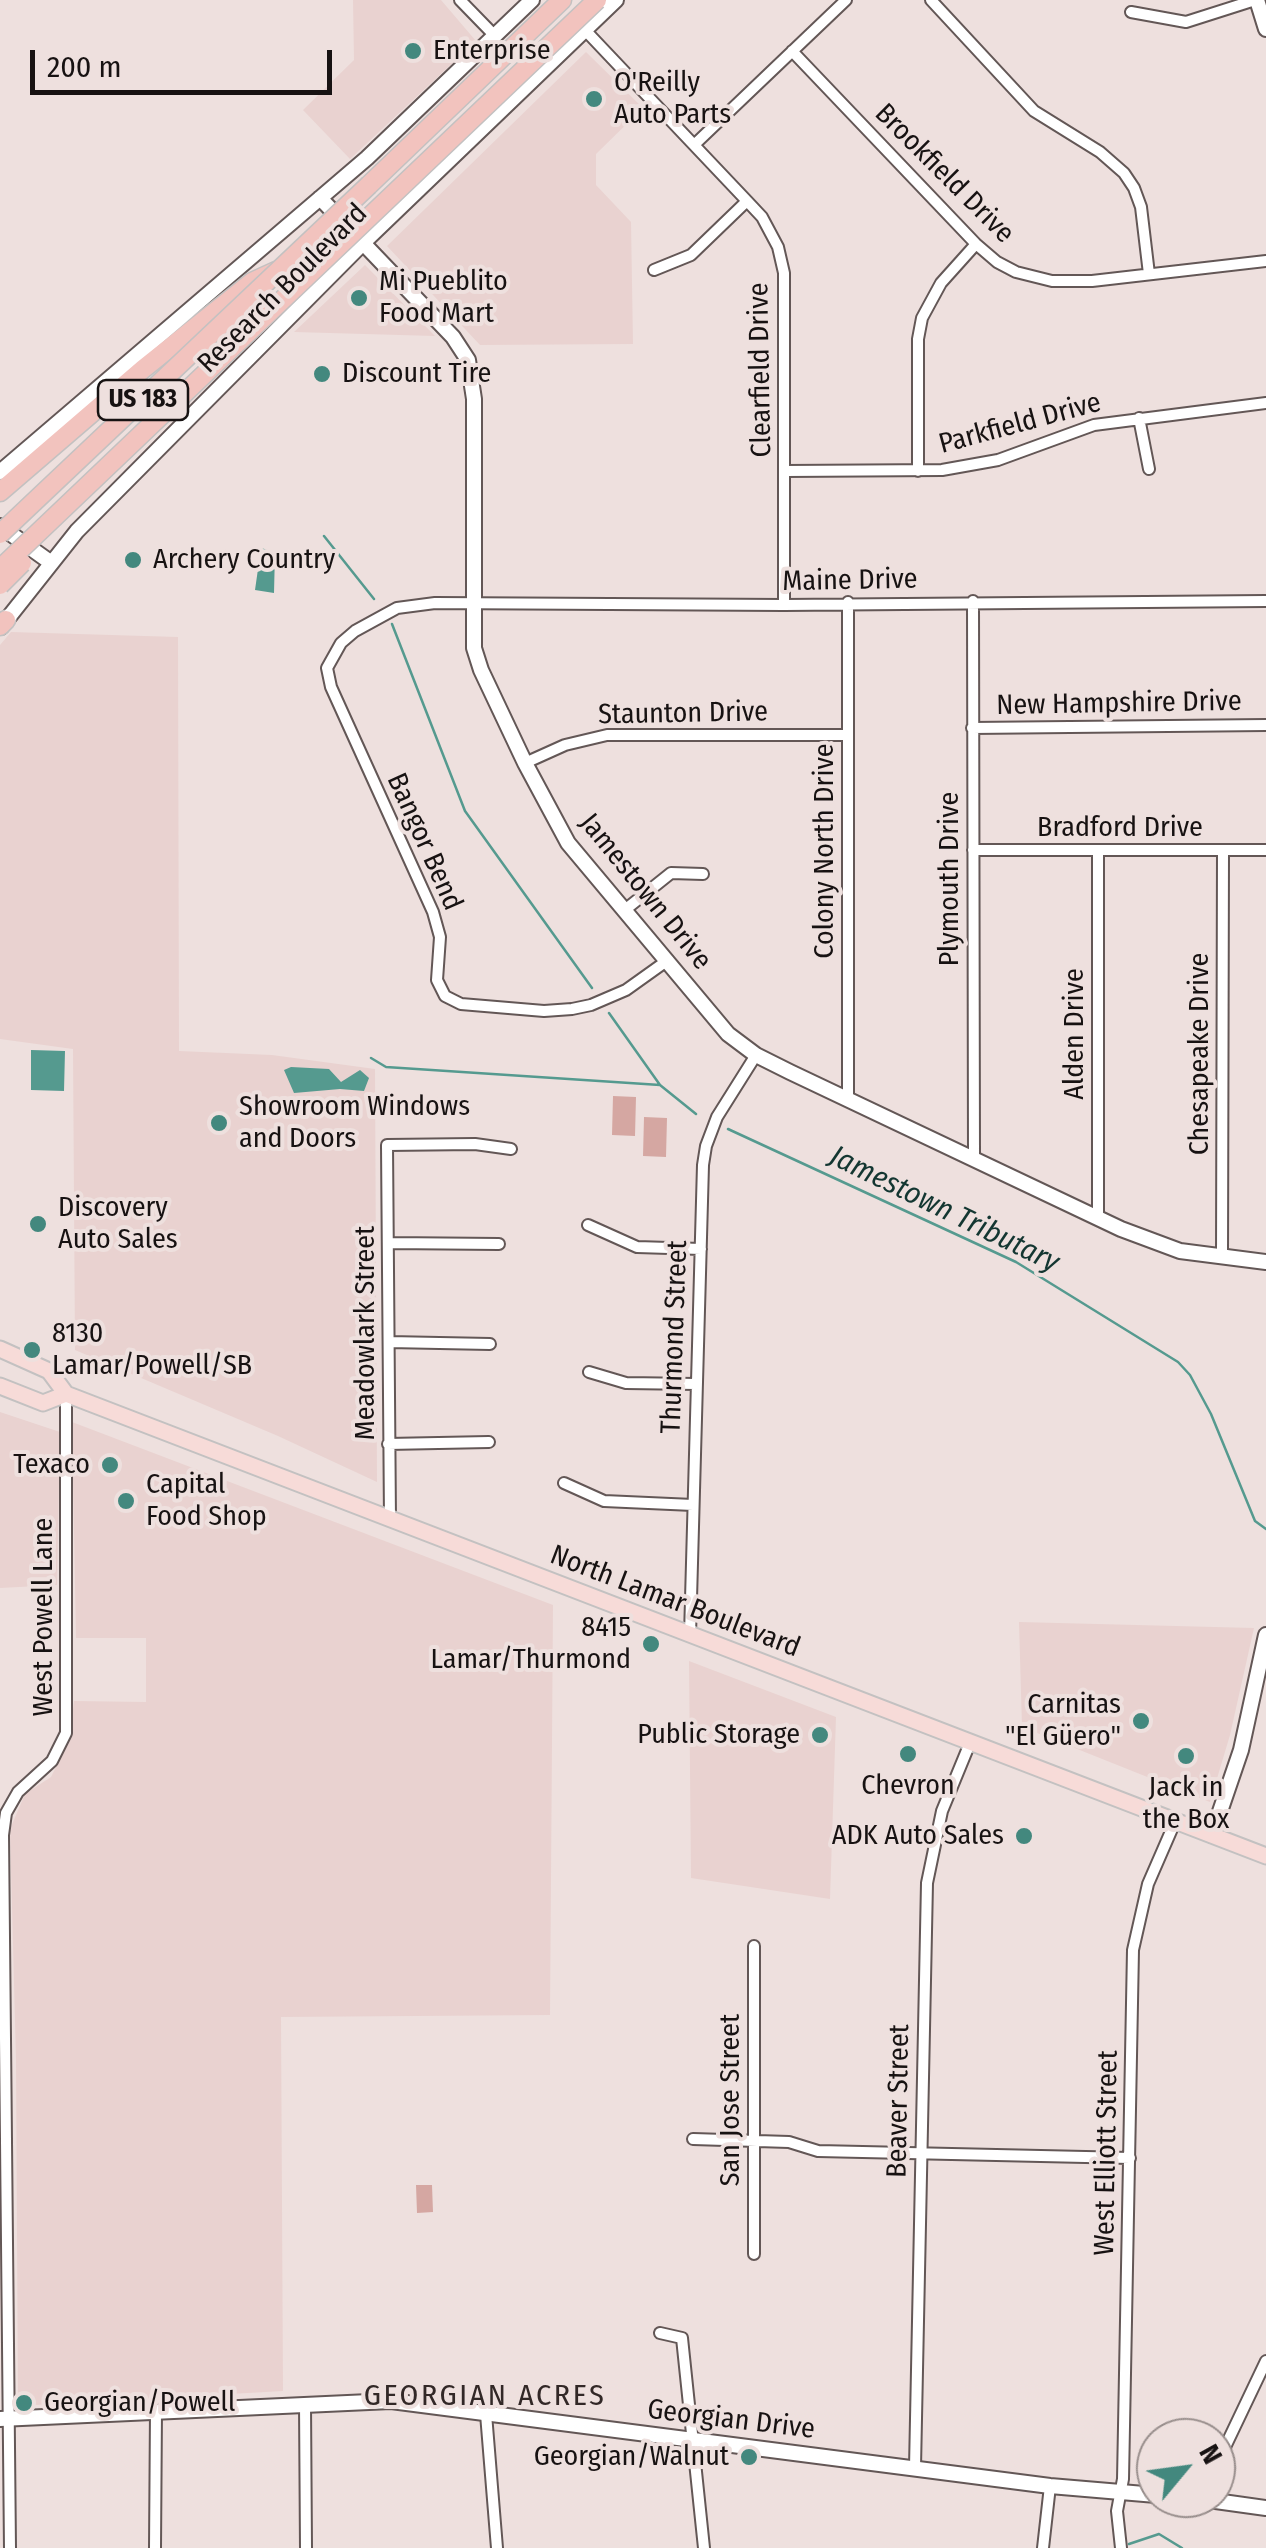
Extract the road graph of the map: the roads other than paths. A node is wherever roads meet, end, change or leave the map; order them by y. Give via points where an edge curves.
1 (460, 0) edge
2 (532, 0) edge
3 (562, 0) edge
4 (597, 0) edge
5 (616, 0) edge
6 (846, 0) edge
7 (932, 0) edge
8 (1256, 0) edge
9 (1131, 12) dead end
10 (1266, 28) edge
11 (585, 30) junction
12 (494, 36) junction
13 (792, 52) junction
14 (694, 145) junction
15 (320, 198) junction
16 (747, 201) junction
17 (352, 231) junction
18 (376, 231) junction
19 (363, 243) junction
20 (976, 244) junction
21 (1266, 261) edge
22 (285, 266) junction
23 (654, 270) dead end
24 (1149, 274) junction
25 (1266, 403) edge
26 (1139, 418) junction
27 (1148, 469) dead end
28 (785, 471) junction
29 (918, 471) junction
30 (0, 472) edge
31 (0, 492) edge
32 (76, 497) junction
33 (0, 526) edge
34 (0, 534) edge
35 (50, 562) junction
36 (0, 569) edge
37 (0, 585) edge
38 (472, 601) junction
39 (973, 601) junction
40 (1266, 601) edge
41 (436, 602) joint
42 (848, 602) junction
43 (784, 605) junction
44 (2, 624) edge
45 (1266, 725) edge
46 (972, 728) junction
47 (847, 735) junction
48 (524, 763) junction
49 (973, 850) junction
50 (1266, 850) edge
51 (1098, 851) junction
52 (1222, 851) junction
53 (703, 874) dead end
54 (626, 909) junction
55 (668, 960) junction
56 (756, 1055) junction
57 (848, 1099) junction
58 (511, 1149) dead end
59 (974, 1158) junction
60 (1098, 1218) junction
61 (588, 1225) dead end
62 (389, 1243) junction
63 (499, 1244) dead end
64 (701, 1250) junction
65 (1222, 1258) junction
66 (1266, 1262) edge
67 (389, 1342) junction
68 (490, 1344) dead end
69 (0, 1349) edge
70 (590, 1372) dead end
71 (696, 1384) junction
72 (0, 1386) edge
73 (66, 1394) junction
74 (489, 1442) dead end
75 (388, 1444) junction
76 (564, 1483) dead end
77 (693, 1505) junction
78 (390, 1520) junction
79 (690, 1635) junction
80 (1266, 1636) edge
81 (970, 1743) junction
82 (1175, 1822) junction
83 (1212, 1835) junction
84 (1266, 1856) edge
85 (754, 1946) dead end
86 (752, 2138) junction
87 (693, 2139) dead end
88 (920, 2154) junction
89 (1130, 2158) junction
90 (754, 2254) dead end
91 (660, 2333) dead end
92 (1266, 2361) edge
93 (305, 2404) junction
94 (156, 2410) junction
95 (486, 2414) junction
96 (4, 2419) edge
97 (1236, 2424) edge
98 (694, 2442) junction
99 (915, 2467) junction
100 (1050, 2486) junction
101 (1121, 2492) junction
102 (1136, 2493) edge
103 (1236, 2504) edge
104 (1266, 2508) edge
105 (10, 2548) edge
106 (155, 2548) edge
107 (306, 2548) edge
108 (497, 2548) edge
109 (704, 2548) edge
110 (1042, 2548) edge
111 (1121, 2548) edge

1 - 12 street
2 - 12 street, Research Boulevard
3 - 22 highway, US 183, bridge
4 - 32 highway, US 183, bridge
5 - 11 street, Research Boulevard
6 - 13 street
7 - 24 street via 1034,110 1124,172 1141,207
8 - 9 street via 1186,22
8 - 10 street
11 - 14 street, Clearfield Drive
11 - 18 street, Research Boulevard
12 - 15 street, Research Boulevard
13 - 14 street
13 - 20 street, Brookfield Drive
14 - 16 street, Clearfield Drive
15 - 17 street, Jamestown Drive
15 - 30 street, Research Boulevard
16 - 23 street via 691,255
16 - 28 street, Clearfield Drive via 772,232 784,273
17 - 18 street
17 - 19 street, Jamestown Drive
18 - 19 street, Research Boulevard
19 - 35 street, Research Boulevard
19 - 38 street, Jamestown Drive via 468,360 474,399
20 - 24 street, Brookfield Drive via 1016,272 1052,281
20 - 29 street via 941,282 922,318
21 - 24 street, Brookfield Drive
22 - 31 highway, bridge via 252,282
22 - 34 highway, US 183, bridge
25 - 26 street, Parkfield Drive
26 - 27 street
26 - 29 street, Parkfield Drive via 1076,428 984,463
28 - 29 street, Parkfield Drive
28 - 43 street, Clearfield Drive
32 - 36 highway, US 183, bridge
32 - 37 highway, bridge
33 - 35 street
35 - 44 street, Research Boulevard
38 - 41 street, Maine Drive
38 - 43 street, Maine Drive
38 - 48 street, Jamestown Drive via 481,670
39 - 40 street, Maine Drive
39 - 42 street, Maine Drive
39 - 46 street, Plymouth Drive
41 - 55 street, Bangor Bend via 398,608 355,630 334,650 327,668 433,912 440,937 439,988 461,1004 572,1009 626,990
42 - 43 street, Maine Drive
42 - 47 street, Colony North Drive
45 - 46 street, New Hampshire Drive
46 - 49 street, Plymouth Drive
47 - 48 street, Staunton Drive via 607,734
47 - 57 street, Colony North Drive
48 - 54 street, Jamestown Drive via 568,843
49 - 51 street, Bradford Drive
49 - 59 street, Plymouth Drive
50 - 52 street, Bradford Drive
51 - 52 street, Bradford Drive
51 - 60 street, Alden Drive
52 - 65 street, Chesapeake Drive
53 - 54 street via 671,873
54 - 55 street, Jamestown Drive
55 - 56 street, Jamestown Drive via 728,1034
56 - 57 street, Jamestown Drive
56 - 64 street, Thurmond Street via 706,1146
57 - 59 street, Jamestown Drive
58 - 62 street, Meadowlark Street via 387,1145
59 - 60 street, Jamestown Drive
60 - 65 street, Jamestown Drive via 1162,1246
61 - 64 street via 637,1247
62 - 63 street
62 - 67 street, Meadowlark Street
64 - 71 street, Thurmond Street
65 - 66 street, Jamestown Drive
67 - 68 street
67 - 75 street, Meadowlark Street
69 - 73 main road, North Lamar Boulevard via 49,1372
70 - 71 street via 626,1383
71 - 77 street, Thurmond Street
72 - 73 main road, North Lamar Boulevard via 44,1403
73 - 78 main road, North Lamar Boulevard
73 - 96 street, West Powell Lane via 66,1733 52,1761 18,1792 3,1835
74 - 75 street
75 - 78 street, Meadowlark Street
76 - 77 street via 604,1501
77 - 79 street, Thurmond Street
78 - 79 main road, North Lamar Boulevard
79 - 81 main road, North Lamar Boulevard
80 - 83 street via 1242,1750
81 - 82 main road, North Lamar Boulevard
81 - 88 street, Beaver Street via 942,1811 927,1883
82 - 83 main road, North Lamar Boulevard
82 - 89 street, West Elliott Street via 1148,1884 1133,1950
83 - 84 main road, North Lamar Boulevard
85 - 86 street, San Jose Street
86 - 87 street
86 - 88 street via 818,2151
86 - 90 street, San Jose Street
88 - 89 street
88 - 99 street, Beaver Street
89 - 101 street, West Elliott Street
91 - 98 street via 682,2338
92 - 97 street
93 - 94 street, Georgian Drive
93 - 95 street, Georgian Drive via 390,2401
93 - 107 street
94 - 96 street, Georgian Drive
94 - 106 street
95 - 98 street, Georgian Drive
95 - 108 street
96 - 105 street, West Powell Lane
98 - 99 street, Georgian Drive
98 - 109 street
99 - 100 street, Georgian Drive
100 - 101 street, Georgian Drive
100 - 110 street
101 - 102 street, Georgian Drive
101 - 111 street, West Elliott Street
103 - 104 street

